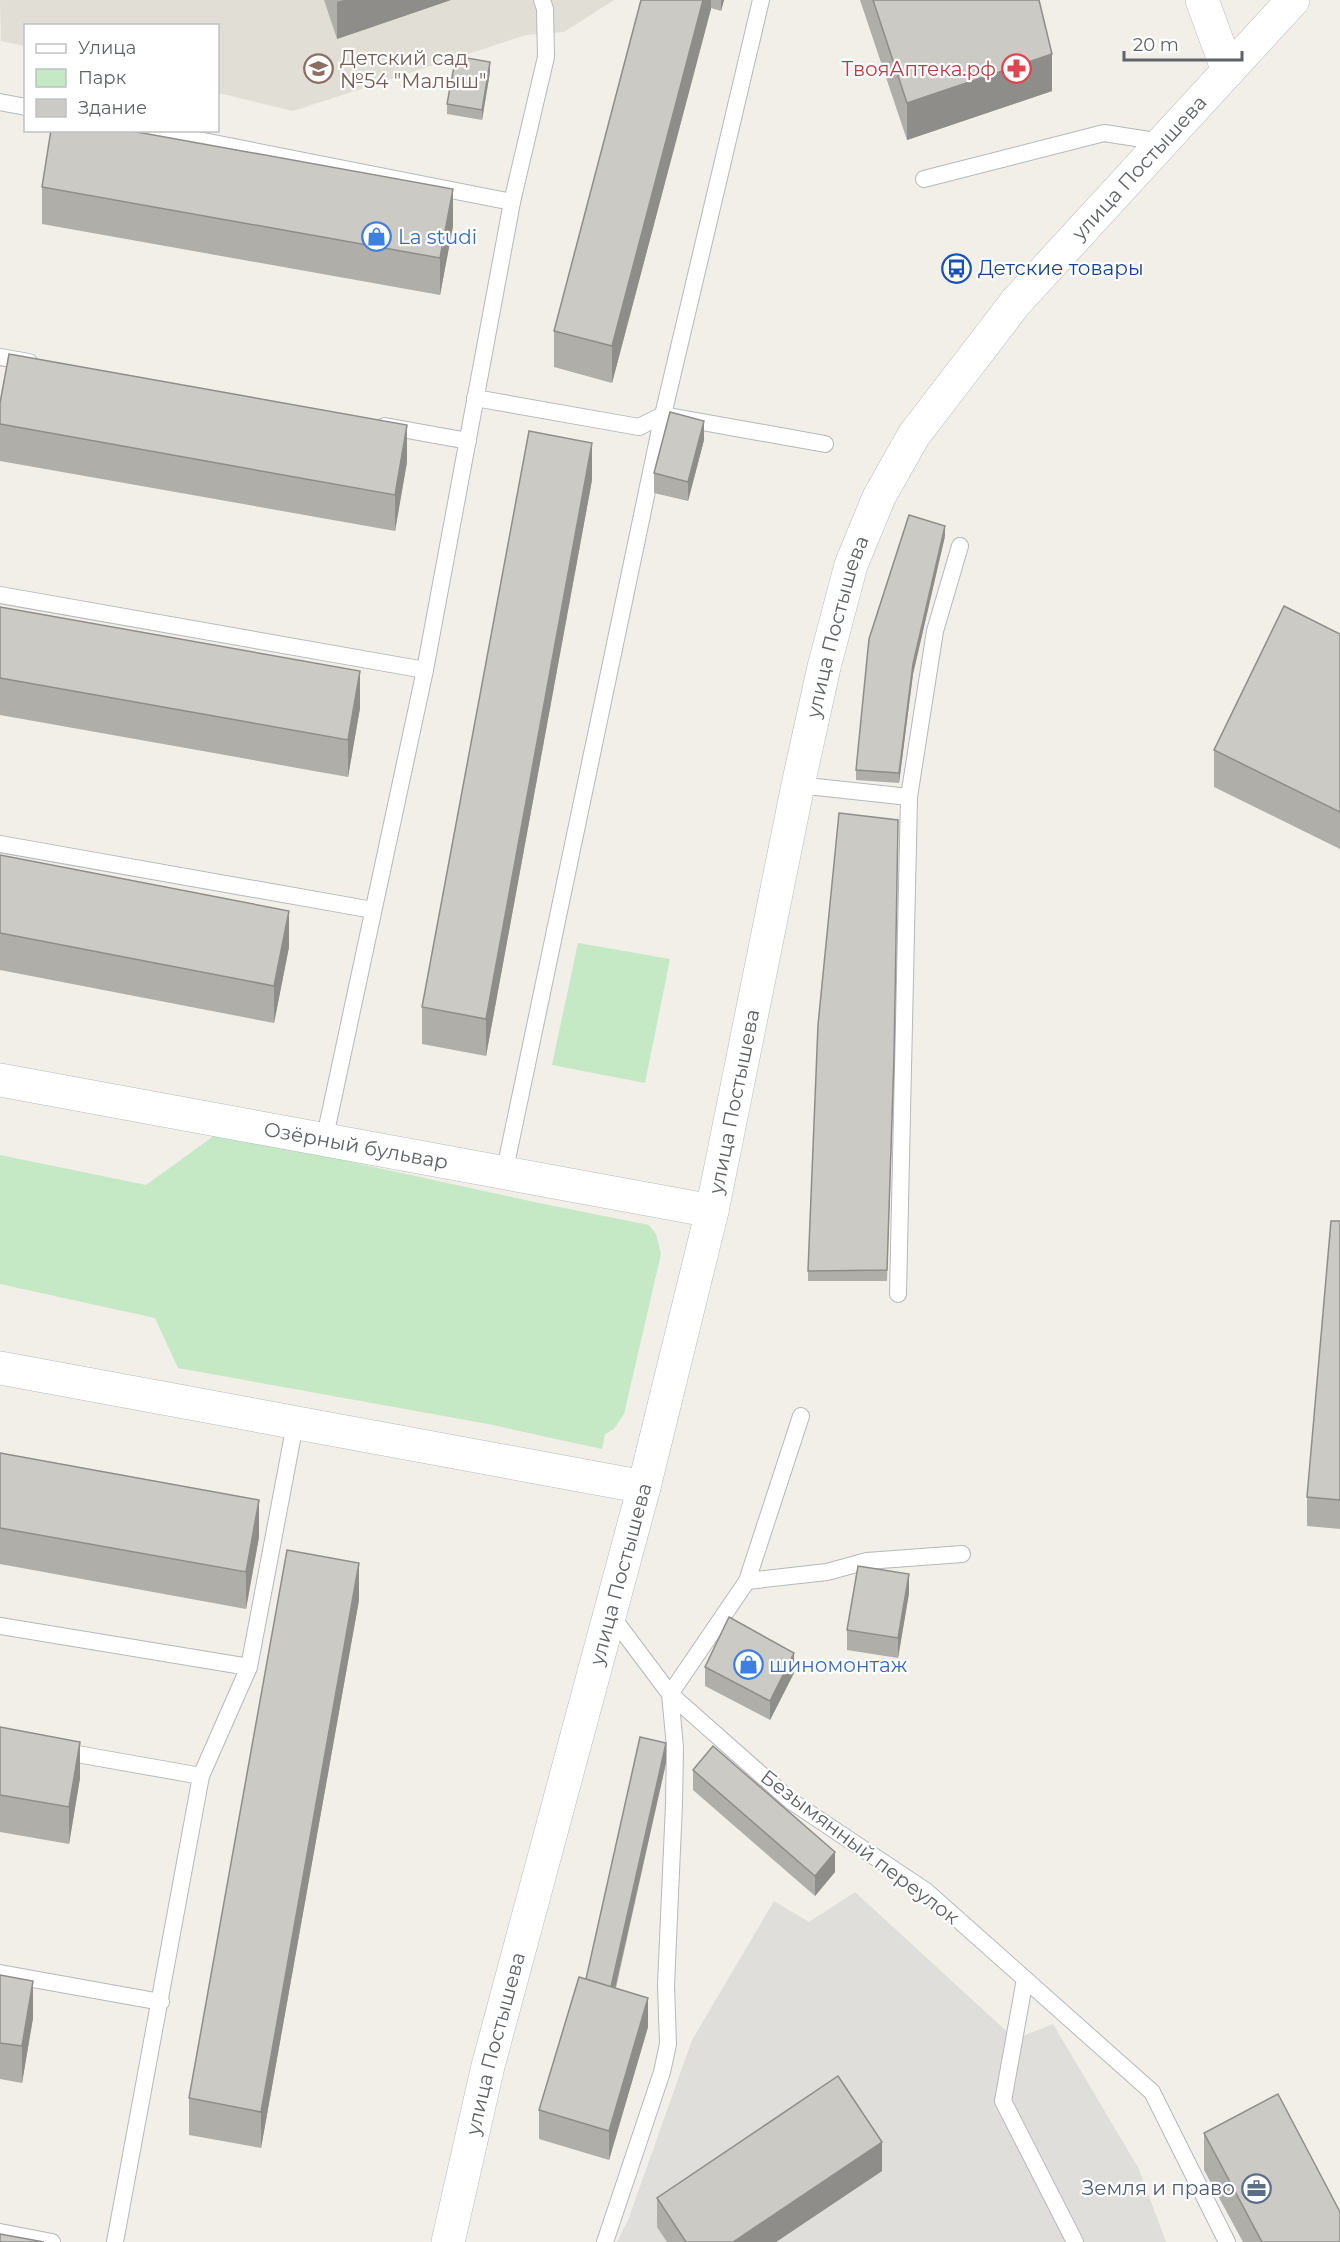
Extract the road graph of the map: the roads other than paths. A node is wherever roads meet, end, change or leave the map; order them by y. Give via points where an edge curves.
1 (542, 0) edge
2 (761, 0) edge
3 (1202, 0) edge
4 (1293, 0) edge
5 (1228, 71) junction
6 (0, 102) edge
7 (24, 107) edge
8 (157, 132) edge
9 (1162, 142) junction
10 (924, 178) dead end
11 (512, 201) junction
12 (0, 357) edge
13 (47, 366) edge
14 (475, 398) junction
15 (663, 415) junction
16 (374, 424) edge
17 (468, 441) junction
18 (825, 444) dead end
19 (960, 546) dead end
20 (0, 595) edge
21 (425, 670) junction
22 (798, 785) junction
23 (909, 797) junction
24 (0, 844) edge
25 (373, 910) junction
26 (0, 1080) edge
27 (324, 1141) junction
28 (504, 1174) junction
29 (712, 1211) junction
30 (898, 1294) dead end
31 (0, 1368) edge
32 (801, 1416) dead end
33 (295, 1424) junction
34 (644, 1486) junction
35 (962, 1554) dead end
36 (747, 1581) junction
37 (609, 1613) junction
38 (0, 1626) edge
39 (249, 1667) junction
40 (670, 1694) junction
41 (45, 1748) edge
42 (201, 1776) junction
43 (0, 1973) edge
44 (1025, 1979) junction
45 (161, 2002) junction
46 (0, 2232) edge
47 (52, 2242) edge
48 (115, 2242) edge
49 (448, 2242) edge
50 (605, 2242) edge
51 (1075, 2242) edge
52 (1227, 2242) edge

1 - 11 lane via 546,57
2 - 15 lane
3 - 5 main road
4 - 5 main road, улица Постышева
5 - 9 main road, улица Постышева
6 - 7 lane
8 - 11 lane
9 - 10 lane via 1104,132
9 - 22 main road, улица Постышева via 1016,302 914,435 879,497 851,565
11 - 14 lane
12 - 13 lane
14 - 15 lane via 639,426
14 - 17 lane
15 - 18 lane
15 - 28 lane
16 - 17 lane
17 - 21 lane
19 - 23 lane via 935,631
20 - 21 lane
21 - 25 lane
22 - 23 lane
22 - 29 main road, улица Постышева
23 - 30 lane
24 - 25 lane
25 - 27 lane
26 - 27 main road, Озёрный бульвар
27 - 28 main road, Озёрный бульвар
28 - 29 main road, Озёрный бульвар
29 - 34 main road, улица Постышева
31 - 33 main road
32 - 36 lane
33 - 34 main road
33 - 39 lane
34 - 37 main road, улица Постышева
35 - 36 lane via 867,1561 827,1572
36 - 40 lane
37 - 40 lane, Безымянный переулок
37 - 49 main road, улица Постышева via 488,2066
38 - 39 lane
39 - 42 lane
40 - 44 lane, Безымянный переулок via 791,1801 926,1891
40 - 50 lane via 675,1747 666,1985 668,2044
41 - 42 lane
42 - 45 lane
43 - 45 lane
44 - 51 lane via 1003,2101
44 - 52 lane, Безымянный переулок via 1152,2092
45 - 48 lane
46 - 47 lane

